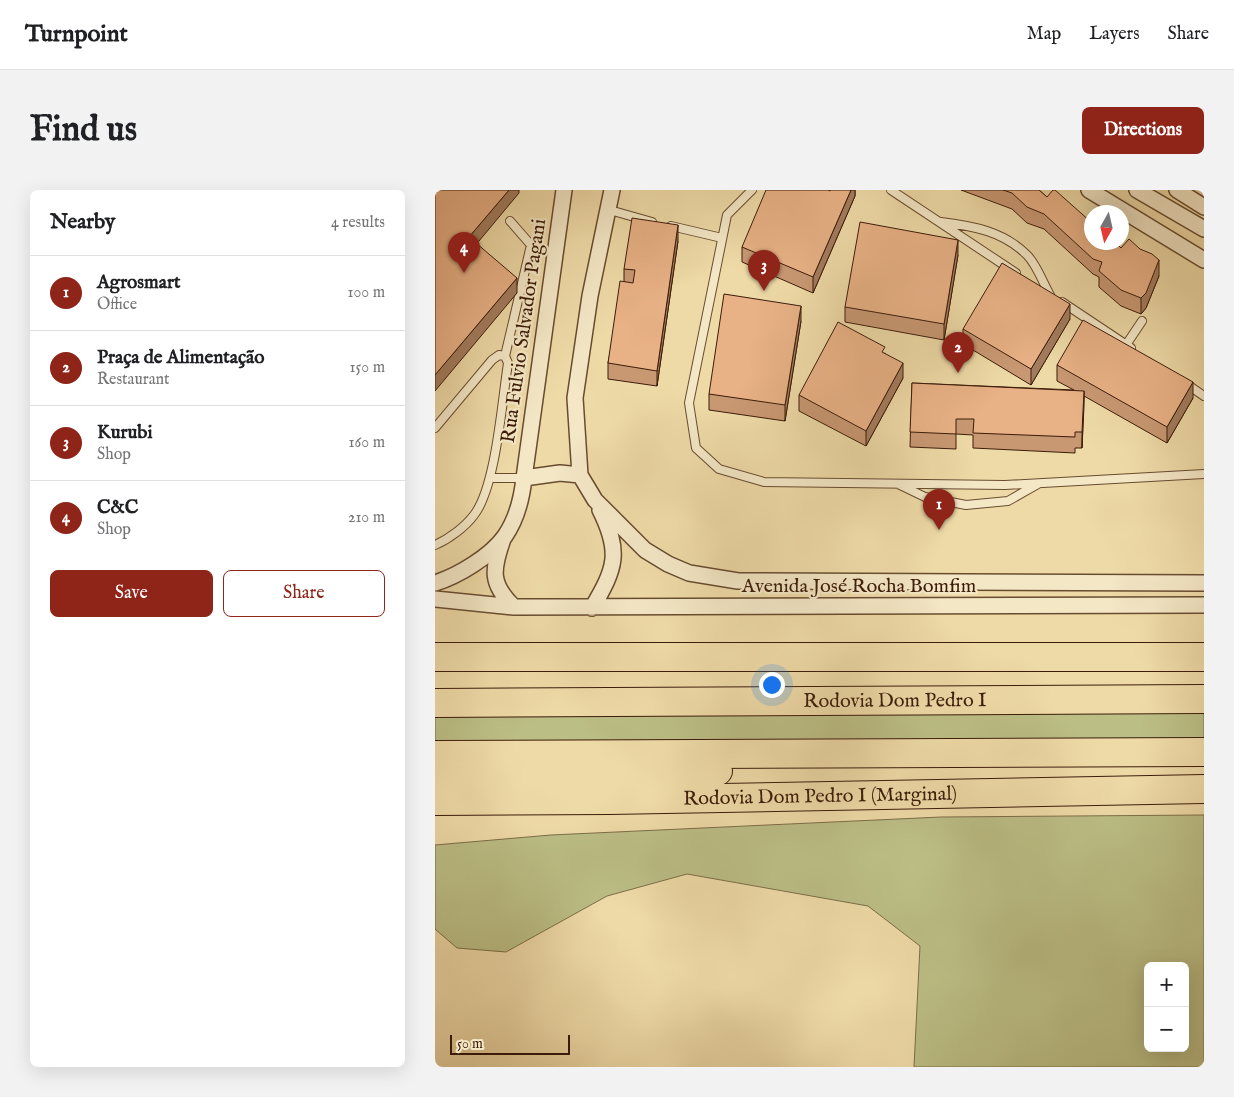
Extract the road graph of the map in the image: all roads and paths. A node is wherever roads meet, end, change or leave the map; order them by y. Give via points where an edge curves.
1 (564, 190) edge
2 (611, 190) edge
3 (752, 190) edge
4 (891, 190) edge
5 (1089, 190) edge
6 (1137, 190) edge
7 (1177, 190) edge
8 (1204, 207) edge
9 (606, 209) junction
10 (510, 221) dead end
11 (940, 222) junction
12 (1204, 229) edge
13 (722, 238) junction
14 (1204, 260) edge
15 (1027, 279) edge
16 (1035, 284) edge
17 (1050, 295) junction
18 (1141, 321) dead end
19 (1126, 345) junction
20 (1142, 355) edge
21 (505, 356) junction
22 (1181, 380) edge
23 (1204, 396) edge
24 (435, 428) edge
25 (1204, 474) edge
26 (580, 475) junction
27 (490, 478) junction
28 (524, 478) junction
29 (897, 483) junction
30 (1040, 483) junction
31 (595, 500) junction
32 (505, 536) junction
33 (435, 545) edge
34 (435, 583) edge
35 (1204, 583) edge
36 (435, 599) edge
37 (1204, 605) edge
38 (514, 607) junction
39 (592, 608) junction
40 (435, 649) edge
41 (435, 657) edge
42 (539, 657) junction
43 (1204, 657) edge
44 (1204, 699) edge
45 (435, 703) edge
46 (1204, 752) edge
47 (931, 753) junction
48 (435, 755) edge
49 (435, 782) edge
50 (1204, 789) edge
51 (611, 800) junction
52 (435, 801) edge
53 (435, 818) edge

1 - 28 street, Rua Fulvio Salvador Pagani
2 - 9 street
3 - 13 lane via 727,215
4 - 11 lane
5 - 14 street
6 - 12 street
7 - 8 street
9 - 13 lane
9 - 26 street via 589,296 575,398
10 - 21 lane via 531,245
11 - 15 lane
11 - 17 lane via 973,226 1001,236 1028,256
13 - 29 lane via 689,403 696,448 719,469 764,482
16 - 17 lane
17 - 19 lane
18 - 19 lane
19 - 20 lane
21 - 24 lane via 499,355 492,360
21 - 27 lane via 509,363
22 - 23 lane
25 - 30 lane
26 - 28 street via 560,473
26 - 31 street, Avenida José Rocha Bomfim
27 - 28 lane
27 - 33 lane via 474,515 447,539
28 - 32 street via 520,502
29 - 30 lane
29 - 30 lane via 925,497 966,505 1008,501
31 - 35 street, Avenida José Rocha Bomfim via 645,550 669,564 689,572 738,581
31 - 39 street via 612,533 613,550 607,585
32 - 34 street via 460,573
32 - 38 street via 497,556 494,578 503,597
36 - 38 street, Avenida José Rocha Bomfim
37 - 39 street, Avenida José Rocha Bomfim
38 - 39 street, Avenida José Rocha Bomfim
40 - 42 highway
41 - 42 highway
42 - 43 highway
44 - 45 highway, Rodovia Dom Pedro I
46 - 47 highway
47 - 48 highway
47 - 49 highway via 840,766
50 - 51 highway, Rodovia Dom Pedro I (Marginal)
51 - 52 highway, Rodovia Dom Pedro I (Marginal)
51 - 53 highway

